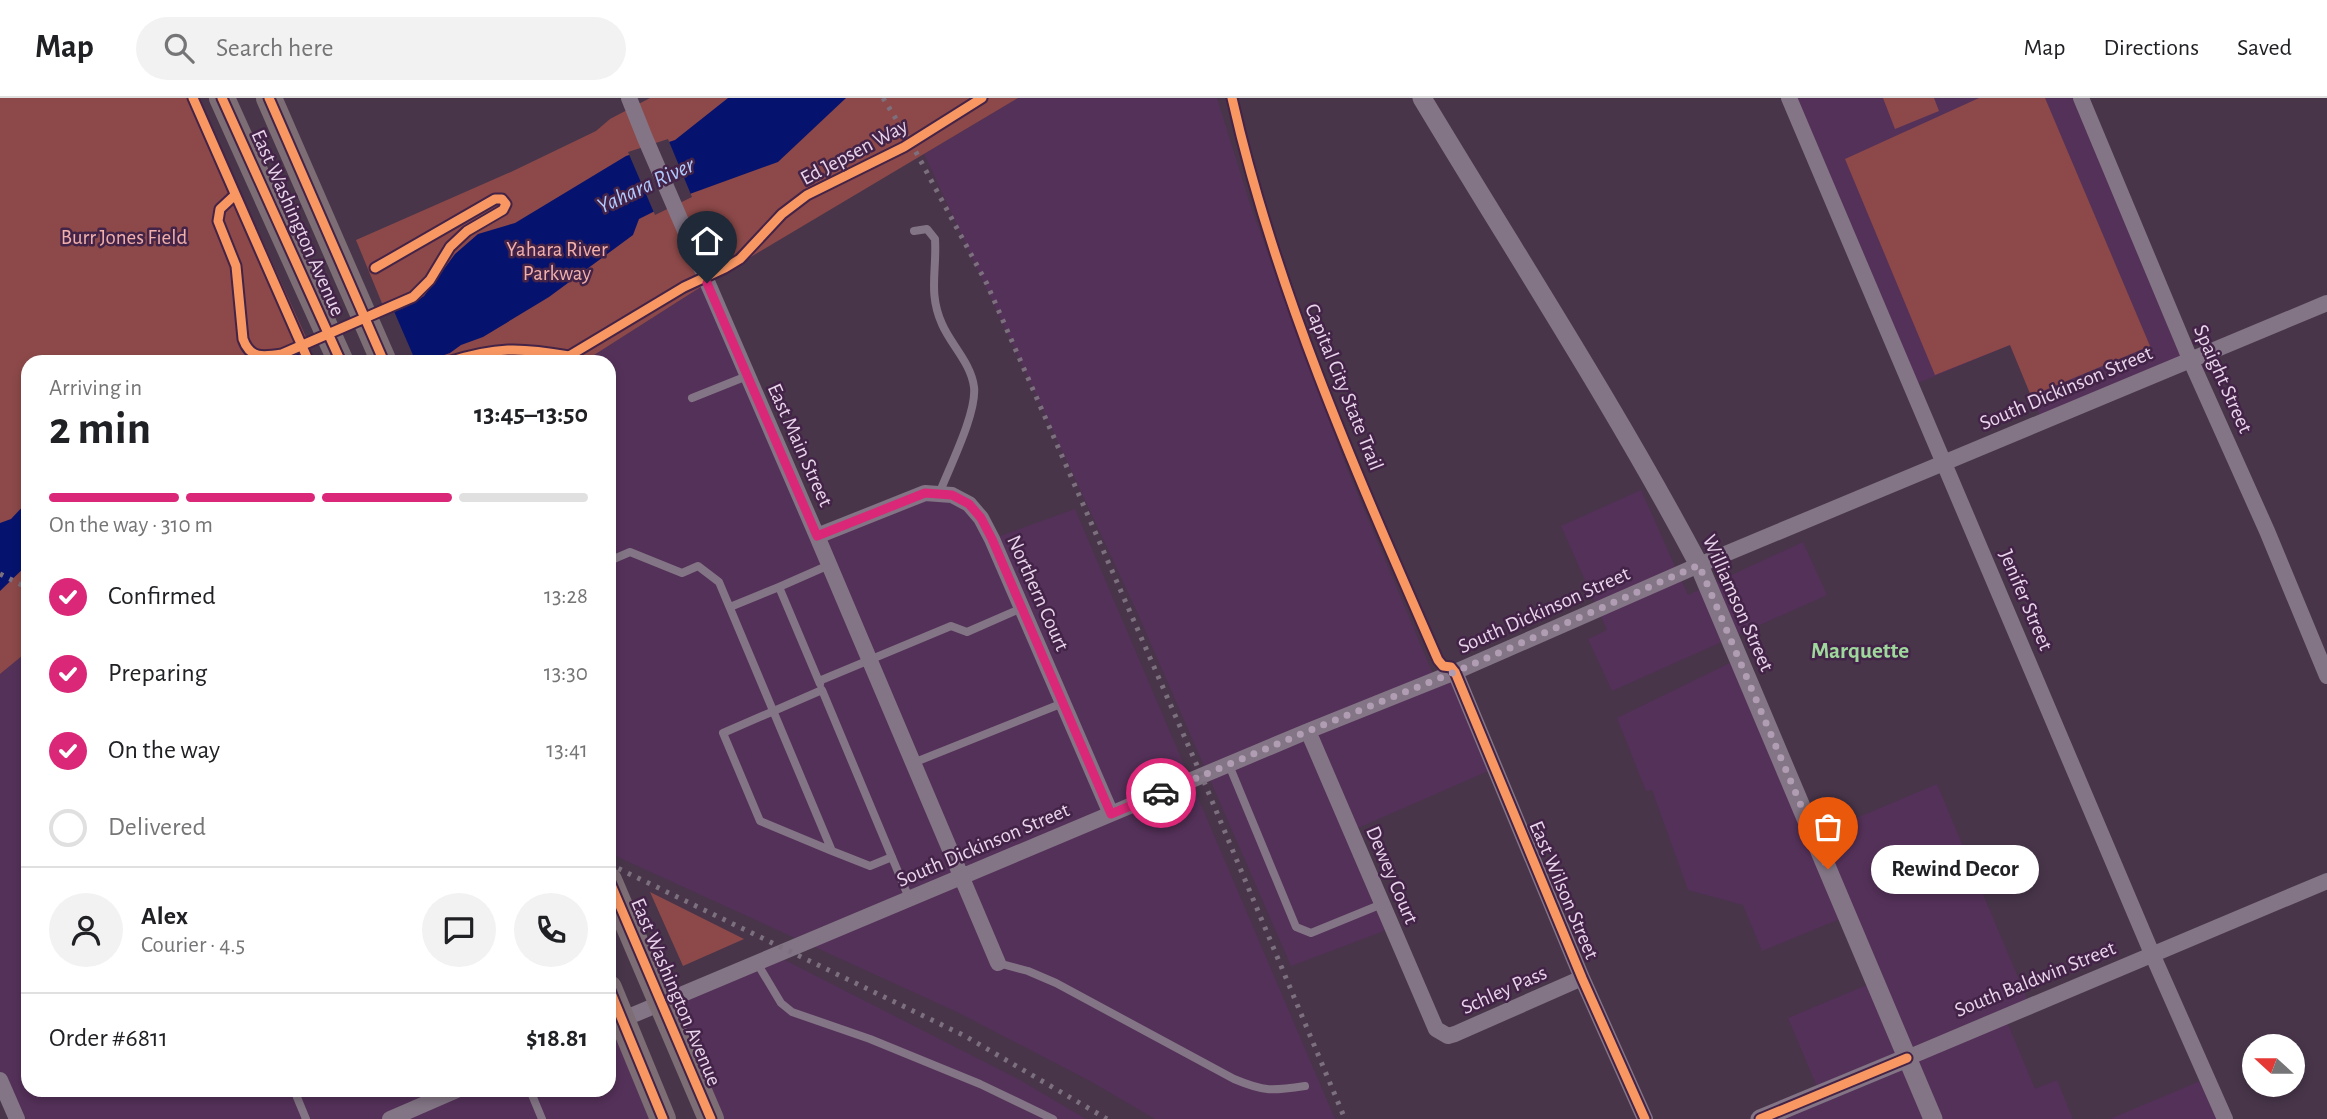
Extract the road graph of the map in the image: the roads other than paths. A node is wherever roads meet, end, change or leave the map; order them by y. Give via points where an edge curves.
1 (222, 98) edge
2 (269, 98) edge
3 (629, 98) edge
4 (1790, 98) edge
5 (2081, 98) edge
6 (1426, 99) edge
7 (914, 231) dead end
8 (2327, 303) edge
9 (338, 355) edge
10 (381, 355) edge
11 (2190, 359) junction
12 (747, 376) junction
13 (692, 398) dead end
14 (1945, 462) junction
15 (939, 494) junction
16 (817, 536) junction
17 (616, 558) edge
18 (830, 565) junction
19 (1699, 565) junction
20 (779, 587) junction
21 (730, 607) junction
22 (1022, 608) junction
23 (869, 660) junction
24 (1455, 672) junction
25 (2327, 676) edge
26 (820, 686) junction
27 (1063, 703) junction
28 (773, 711) junction
29 (1308, 731) junction
30 (913, 763) junction
31 (1229, 765) junction
32 (1111, 814) junction
33 (832, 850) junction
34 (892, 857) junction
35 (961, 877) junction
36 (2327, 881) edge
37 (616, 896) edge
38 (909, 898) junction
39 (1382, 904) junction
40 (2153, 956) junction
41 (757, 962) junction
42 (998, 962) joint
43 (1582, 978) junction
44 (663, 1003) junction
45 (616, 1022) edge
46 (1441, 1034) joint
47 (1907, 1058) junction
48 (0, 1080) edge
49 (1305, 1086) dead end
50 (297, 1097) edge
51 (441, 1097) edge
52 (533, 1097) edge
53 (17, 1119) edge
54 (306, 1119) edge
55 (390, 1119) edge
56 (542, 1119) edge
57 (663, 1119) edge
58 (711, 1119) edge
59 (1053, 1119) edge
60 (1645, 1119) edge
61 (1760, 1119) edge
62 (1933, 1119) edge
63 (2225, 1119) edge

1 - 9 main road, East Washington Avenue
2 - 10 main road, East Washington Avenue
3 - 12 street, East Main Street
4 - 14 street, Jenifer Street
5 - 11 street, Spaight Street
6 - 19 street, Williamson Street
7 - 15 lane via 927,229 935,239 932,288 936,305 974,388 968,423
8 - 11 street, South Dickinson Street
11 - 14 street, South Dickinson Street
11 - 25 street, Spaight Street
12 - 13 lane
12 - 16 street, East Main Street
14 - 19 street, South Dickinson Street
14 - 40 street, Jenifer Street
15 - 16 street via 925,493
15 - 22 street, Northern Court via 969,504 981,518
16 - 18 street, East Main Street
17 - 21 lane via 630,552 682,573 698,566 719,582
18 - 20 lane
18 - 23 street, East Main Street
19 - 24 street, South Dickinson Street
19 - 47 street, Williamson Street
20 - 21 lane
20 - 26 lane
21 - 28 lane
22 - 23 lane via 967,632 951,625
22 - 27 street, Northern Court
23 - 26 lane
23 - 30 street, East Main Street
24 - 29 street, South Dickinson Street
24 - 43 street, East Wilson Street
26 - 28 lane
26 - 34 lane
27 - 30 lane
27 - 32 street, Northern Court
28 - 33 lane
28 - 33 lane via 723,733 760,821
29 - 31 street, South Dickinson Street
29 - 39 street, Dewey Court
30 - 35 street, East Main Street
31 - 32 street, South Dickinson Street
31 - 39 lane via 1296,927 1311,933
32 - 35 street, South Dickinson Street
33 - 34 lane via 870,866
34 - 38 lane
35 - 38 street, South Dickinson Street
35 - 42 street, East Main Street
36 - 40 street, South Baldwin Street
37 - 44 main road, East Washington Avenue
38 - 41 street, South Dickinson Street
39 - 46 street, Dewey Court
40 - 47 street, South Baldwin Street
40 - 63 street, Jenifer Street
41 - 44 street, South Dickinson Street
41 - 59 lane via 781,1003 792,1012 981,1084
42 - 49 lane via 1056,983 1260,1090
43 - 46 street, Schley Pass via 1455,1034
43 - 60 street, East Wilson Street
44 - 45 street, South Dickinson Street
44 - 58 main road, East Washington Avenue
45 - 57 main road
47 - 61 street, South Baldwin Street
47 - 62 street, Williamson Street
48 - 53 street
50 - 54 lane
51 - 55 street
52 - 56 lane

